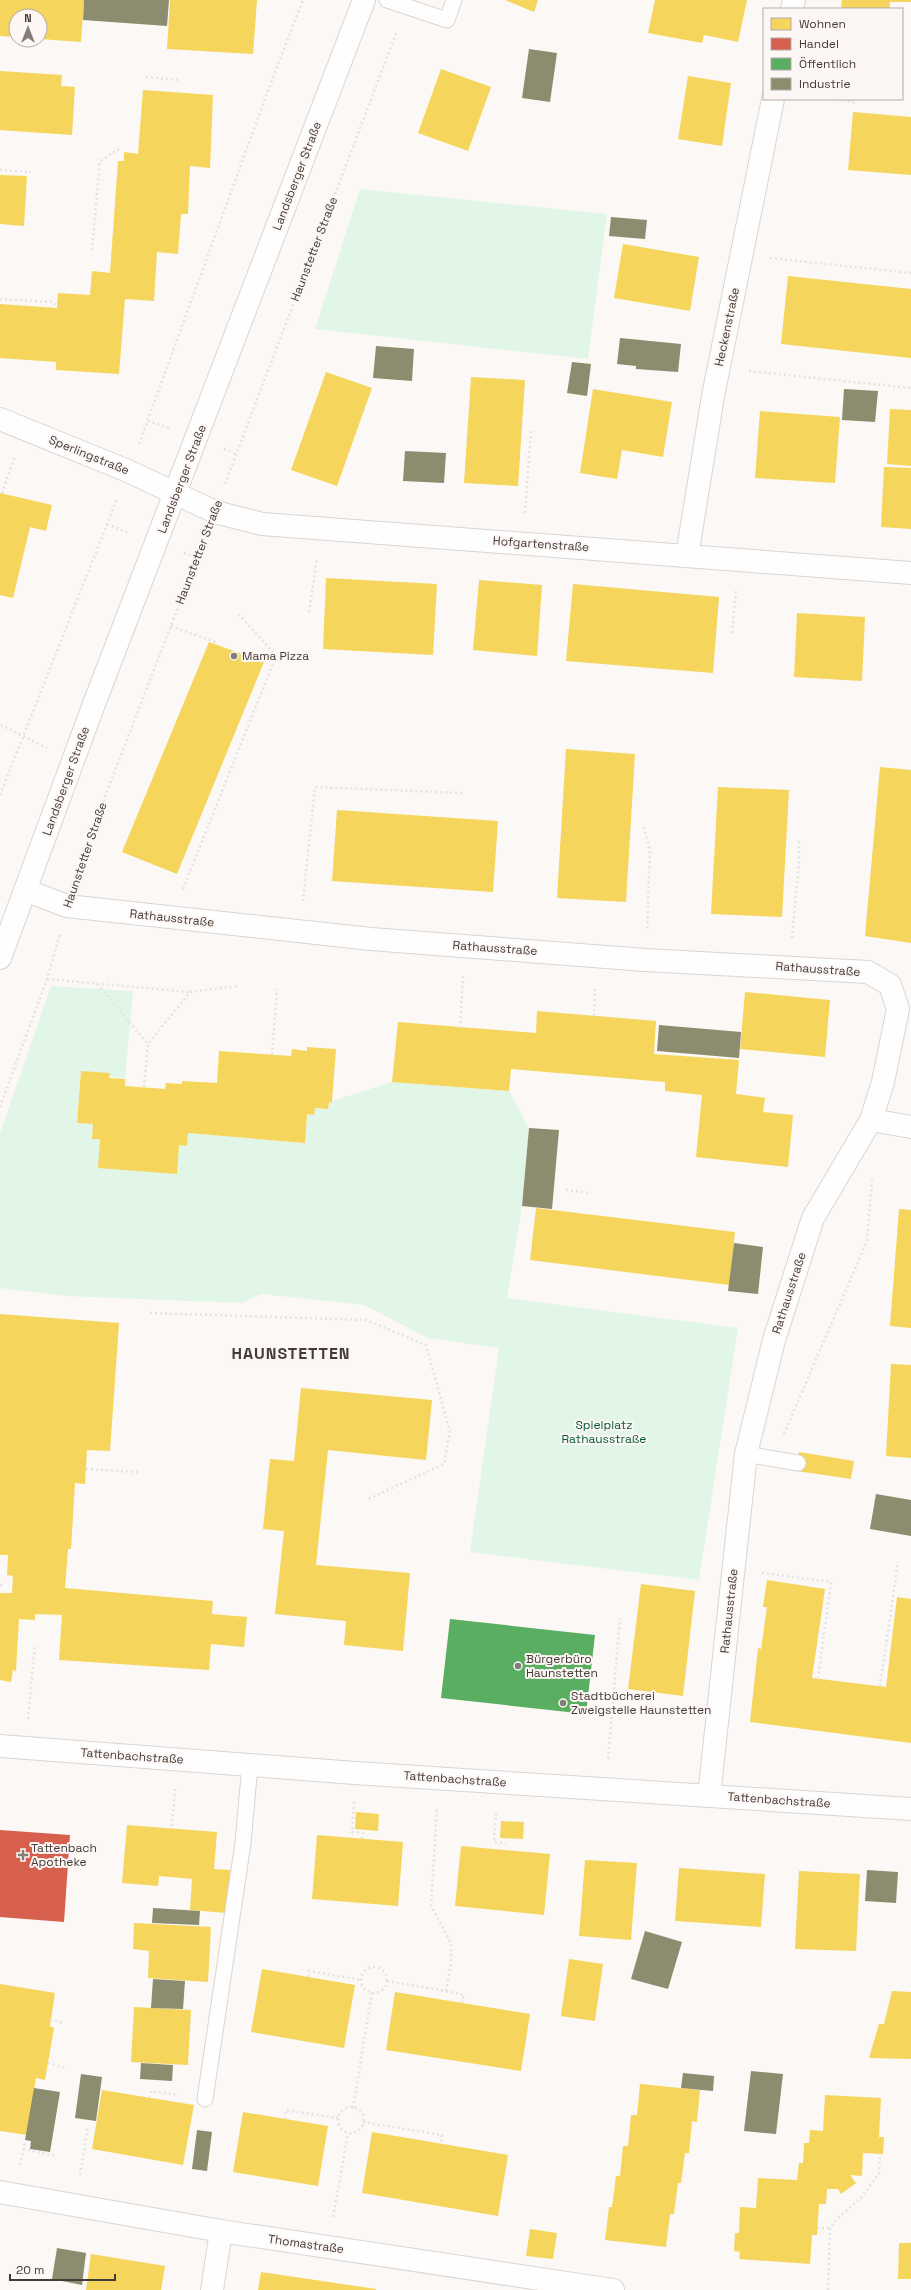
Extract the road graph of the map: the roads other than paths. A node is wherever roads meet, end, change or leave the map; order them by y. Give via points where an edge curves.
1 (364, 0) edge
2 (387, 0) edge
3 (454, 0) edge
4 (774, 100) edge
5 (0, 419) edge
6 (176, 493) junction
7 (687, 556) junction
8 (911, 573) edge
9 (25, 890) junction
10 (0, 958) edge
11 (867, 1127) junction
12 (911, 1127) edge
13 (746, 1454) junction
14 (798, 1463) dead end
15 (0, 1746) edge
16 (250, 1765) junction
17 (709, 1796) junction
18 (911, 1809) edge
19 (205, 2099) road end
20 (0, 2192) edge
21 (221, 2231) junction
22 (570, 2287) edge
23 (212, 2290) edge
24 (613, 2290) edge

1 - 6 street, Landsberger Straße
2 - 3 lane via 447,20
4 - 7 street, Heckenstraße via 718,368
5 - 6 street, Sperlingstraße
6 - 7 street, Hofgartenstraße via 215,512 262,524
6 - 9 street, Landsberger Straße
7 - 8 street, Hofgartenstraße
9 - 10 street, Landsberger Straße
9 - 11 street, Rathausstraße via 67,906 299,931 645,960 868,972 890,985 898,1009 883,1082
11 - 12 street
11 - 13 street, Rathausstraße via 814,1218 774,1340
13 - 14 lane
13 - 17 street, Rathausstraße
15 - 16 street, Tattenbachstraße
16 - 17 street, Tattenbachstraße
16 - 19 lane via 243,1843
17 - 18 street, Tattenbachstraße
20 - 21 street, Thomastraße
21 - 22 street, Thomastraße
21 - 23 street
22 - 24 street, Thomastraße

